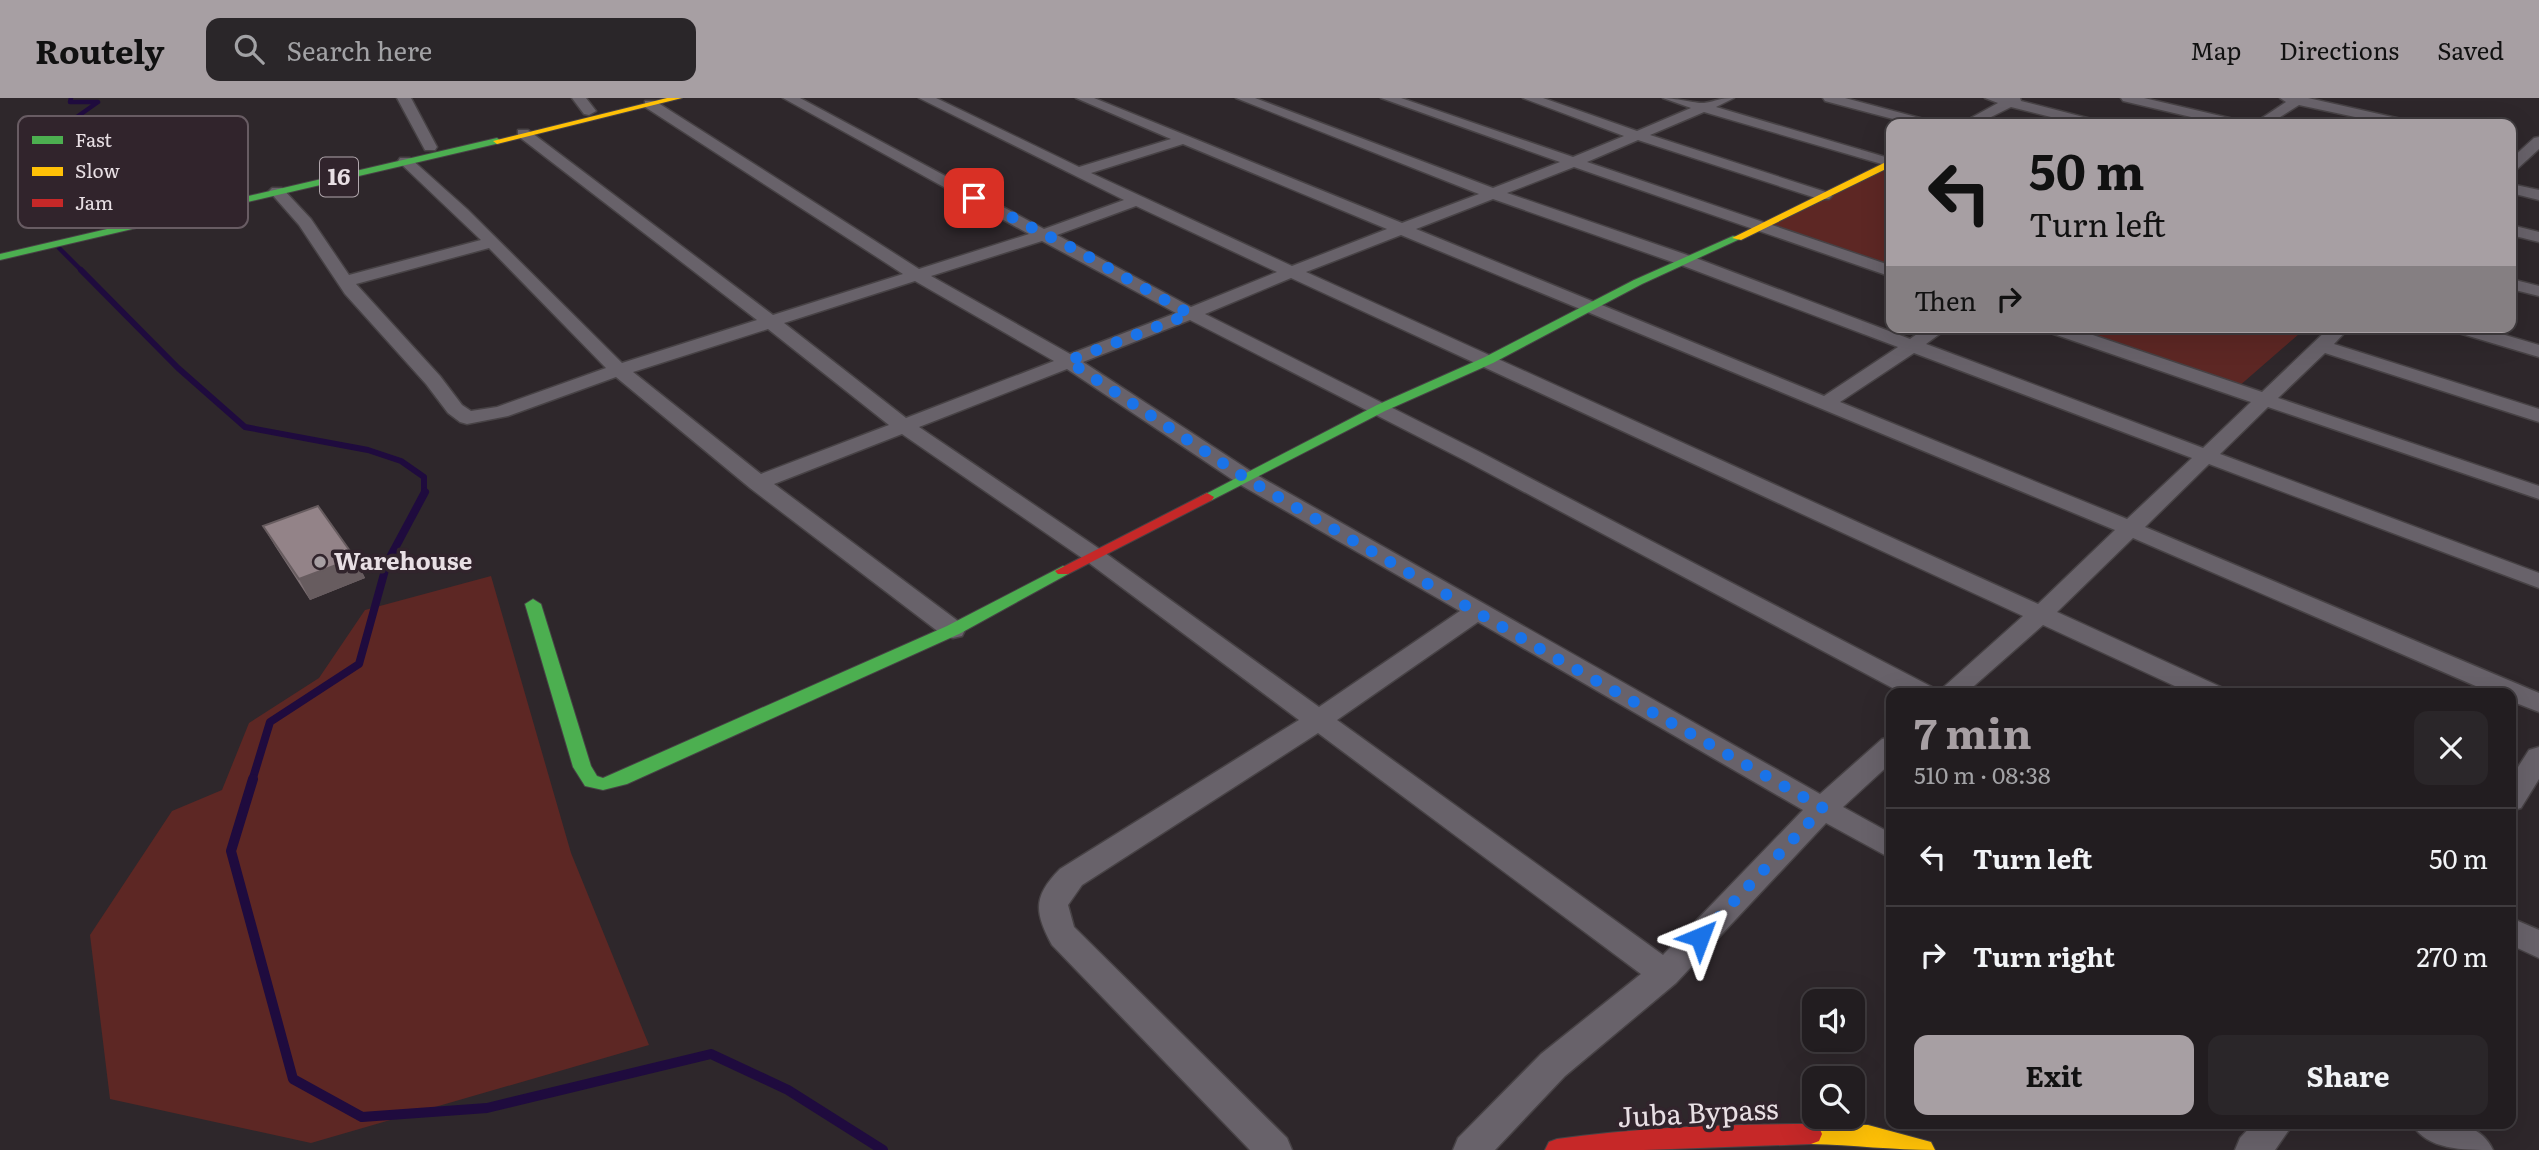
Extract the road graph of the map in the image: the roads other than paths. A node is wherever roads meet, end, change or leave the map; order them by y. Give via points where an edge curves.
1 (404, 98) edge
2 (579, 98) edge
3 (678, 98) edge
4 (790, 98) edge
5 (926, 98) edge
6 (1083, 98) edge
7 (1243, 98) edge
8 (1388, 98) edge
9 (1530, 98) edge
10 (1670, 98) edge
11 (1727, 98) edge
12 (1830, 98) edge
13 (1992, 98) edge
14 (2128, 98) edge
15 (2295, 99) edge
16 (2014, 100) edge
17 (647, 101) edge
18 (1434, 101) dead end
19 (1415, 107) junction
20 (1702, 108) junction
21 (590, 111) junction
22 (1908, 119) edge
23 (1977, 119) edge
24 (2077, 119) edge
25 (2216, 119) edge
26 (2267, 119) edge
27 (2383, 119) edge
28 (523, 133) junction
29 (1638, 136) junction
30 (1182, 139) junction
31 (2539, 141) edge
32 (430, 147) junction
33 (2533, 153) edge
34 (405, 161) junction
35 (1886, 161) edge
36 (1574, 162) junction
37 (2516, 164) edge
38 (1886, 165) edge
39 (1081, 172) junction
40 (248, 188) edge
41 (2516, 189) edge
42 (277, 191) junction
43 (1491, 193) junction
44 (2539, 195) edge
45 (1824, 196) junction
46 (248, 198) edge
47 (1137, 201) junction
48 (1761, 227) junction
49 (75, 228) edge
50 (122, 228) edge
51 (1401, 230) junction
52 (2516, 231) edge
53 (1043, 235) junction
54 (2539, 237) edge
55 (491, 243) junction
56 (0, 245) edge
57 (0, 257) edge
58 (1687, 261) junction
59 (1886, 270) edge
60 (1293, 271) junction
61 (915, 274) junction
62 (346, 281) junction
63 (2516, 285) edge
64 (2539, 291) edge
65 (1590, 307) junction
66 (1190, 314) junction
67 (769, 321) junction
68 (1932, 333) edge
69 (2068, 333) edge
70 (2334, 333) edge
71 (2478, 333) edge
72 (2320, 345) junction
73 (1914, 347) junction
74 (2539, 351) edge
75 (1489, 360) junction
76 (1068, 361) junction
77 (619, 370) junction
78 (2264, 401) junction
79 (1826, 404) junction
80 (1381, 408) junction
81 (2539, 416) edge
82 (905, 427) junction
83 (2206, 456) junction
84 (1247, 479) junction
85 (758, 484) junction
86 (2539, 493) edge
87 (2129, 528) junction
88 (1093, 555) junction
89 (2539, 581) edge
90 (533, 604) dead end
91 (1477, 611) junction
92 (2040, 614) junction
93 (953, 630) junction
94 (1913, 688) edge
95 (1956, 688) edge
96 (2201, 688) edge
97 (2504, 688) edge
98 (2516, 693) edge
99 (2539, 703) edge
100 (1317, 721) junction
101 (1886, 751) edge
102 (2539, 757) edge
103 (2524, 792) edge
104 (1823, 808) junction
105 (1886, 845) edge
106 (2516, 933) edge
107 (2539, 945) edge
108 (1665, 974) junction
109 (2271, 1129) edge
110 (2439, 1129) edge
111 (1274, 1150) edge
112 (1471, 1150) edge
113 (1558, 1150) edge
114 (1923, 1150) edge
115 (2253, 1150) edge
116 (2475, 1150) edge

1 - 32 street
2 - 21 street
3 - 17 street, 16
4 - 53 street
5 - 39 street
6 - 30 street
7 - 43 street
8 - 19 street
9 - 29 street
10 - 20 street
11 - 20 street
12 - 22 street
13 - 16 street
14 - 25 street
15 - 26 street
15 - 27 street
16 - 23 street
16 - 24 street
17 - 21 street, 16
17 - 28 street, 16
17 - 61 street
18 - 19 street
19 - 36 street
20 - 29 street
20 - 35 street
21 - 32 street, 16
28 - 34 street, 16
28 - 67 street
29 - 36 street
29 - 45 street
30 - 39 street
30 - 51 street
31 - 33 street
32 - 40 street, 16
33 - 37 street
34 - 42 street, 16
34 - 55 street
36 - 43 street
36 - 48 street
38 - 45 street
39 - 47 street
41 - 44 street
42 - 46 street, 16
42 - 62 street
43 - 51 street
43 - 58 street
45 - 48 street
47 - 53 street
47 - 60 street
48 - 58 street
48 - 59 street
49 - 56 street, 16
50 - 57 street, 16
51 - 60 street
51 - 65 street
52 - 54 street
53 - 61 street
53 - 66 street
55 - 62 street
55 - 77 street
58 - 65 street
58 - 73 street
60 - 66 street
60 - 75 street
61 - 67 street
61 - 76 street
62 - 77 street via 467,418 500,412
63 - 64 street
65 - 75 street
65 - 79 street
66 - 76 street
66 - 80 street
67 - 77 street
67 - 82 street
68 - 73 street
69 - 78 street
70 - 72 street
71 - 74 street
72 - 78 street
72 - 81 street
73 - 79 street
73 - 83 street
75 - 80 street
75 - 92 street
76 - 82 street
76 - 84 street
77 - 85 street
78 - 83 street
78 - 86 street
79 - 87 street
80 - 84 street
80 - 94 street
82 - 85 street
82 - 88 street
83 - 87 street
83 - 89 street
84 - 88 street
84 - 91 street
85 - 93 street
87 - 92 street
87 - 97 street
88 - 93 street
88 - 100 street
90 - 93 street via 582,767 591,781 603,784 647,769
91 - 100 street
91 - 104 street
92 - 95 street
92 - 96 street
98 - 99 street
100 - 108 street
100 - 111 street via 1071,877 1052,906 1054,923 1063,936
101 - 104 street
102 - 103 street
104 - 105 street
104 - 108 street
106 - 107 street
108 - 112 street via 1553,1065
109 - 115 street
110 - 116 street
113 - 114 street, Juba Bypass via 1755,1134 1868,1135

